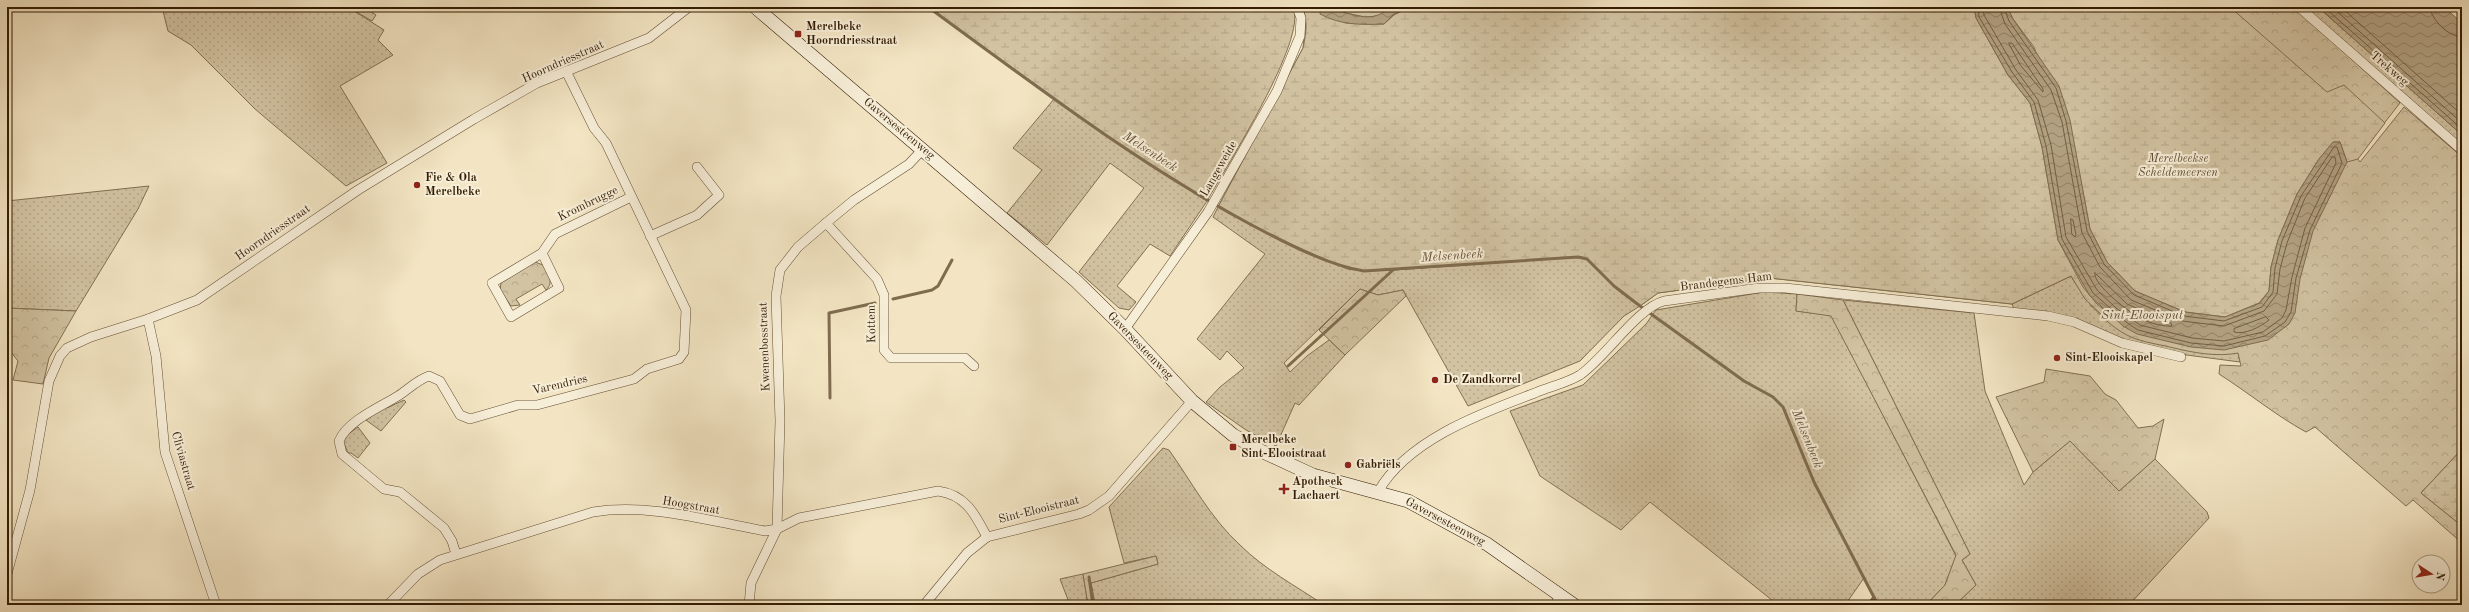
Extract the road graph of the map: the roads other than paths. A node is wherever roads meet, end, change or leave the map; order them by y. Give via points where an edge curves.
1 (689, 7) edge
2 (754, 7) edge
3 (1297, 7) edge
4 (2299, 7) edge
5 (566, 71) junction
6 (923, 149) junction
7 (2462, 150) edge
8 (697, 167) dead end
9 (631, 197) junction
10 (826, 222) junction
11 (650, 236) junction
12 (542, 253) junction
13 (148, 319) junction
14 (1125, 329) junction
15 (2181, 357) dead end
16 (974, 366) dead end
17 (1192, 401) junction
18 (1378, 492) junction
19 (777, 529) junction
20 (987, 538) junction
21 (456, 554) junction
22 (7, 574) edge
23 (1558, 600) edge
24 (216, 605) edge
25 (388, 605) edge
26 (749, 605) edge
27 (924, 605) edge
28 (1574, 605) edge

1 - 5 street, Hoorndriesstraat via 649,38
2 - 6 street, Gaversesteenweg
3 - 14 street, Langeweide via 1301,18 1300,36 1287,70 1210,209
4 - 7 street, Trekweg
5 - 9 street, Varendries via 594,128 606,143
5 - 13 street, Hoorndriesstraat via 538,83 474,119 358,190 210,292
6 - 10 street, Kwenenbosstraat via 909,164
6 - 14 street, Gaversesteenweg via 1076,281
8 - 11 street via 719,195 697,215
9 - 11 street, Varendries
9 - 12 street, Krombrugge via 555,234
10 - 16 street, Kottem via 877,279 881,287 884,295 884,350 887,356 965,358
10 - 19 street, Kwenenbosstraat via 789,257 780,270 777,283 780,421
11 - 21 street, Varendries via 686,310 684,352 679,359 647,369 634,379 537,405 518,405 470,419 460,415 440,381 429,376 421,378 398,396 381,404 342,435 339,448 342,454 384,489 400,492 444,528
12 - 12 street, Krombrugge via 559,288 511,317 492,284
13 - 22 street, Hoorndriesstraat via 80,341 64,352 53,368 30,490
13 - 24 street, Cliviastraat via 156,356 165,452
14 - 17 street, Gaversesteenweg
15 - 18 street, Brandegems Ham via 2122,343 2074,322 2048,316 1802,289 1759,288 1664,301 1650,306 1610,348 1579,375 1450,428 1391,474
17 - 18 street, Gaversesteenweg via 1233,435 1261,451 1313,475
17 - 20 street, Sint-Elooistraat via 1109,496 1089,510
18 - 23 street, Gaversesteenweg via 1408,501 1499,552
19 - 20 street, Hoogstraat via 799,518 938,492 949,493 965,501
19 - 21 street, Hoogstraat via 764,531 644,510 610,509
19 - 26 street, Kwenenbosstraat via 751,583
20 - 27 street, Sint-Elooistraat via 967,553
21 - 25 street, Hoogstraat via 418,574
23 - 28 street, Gaversesteenweg

